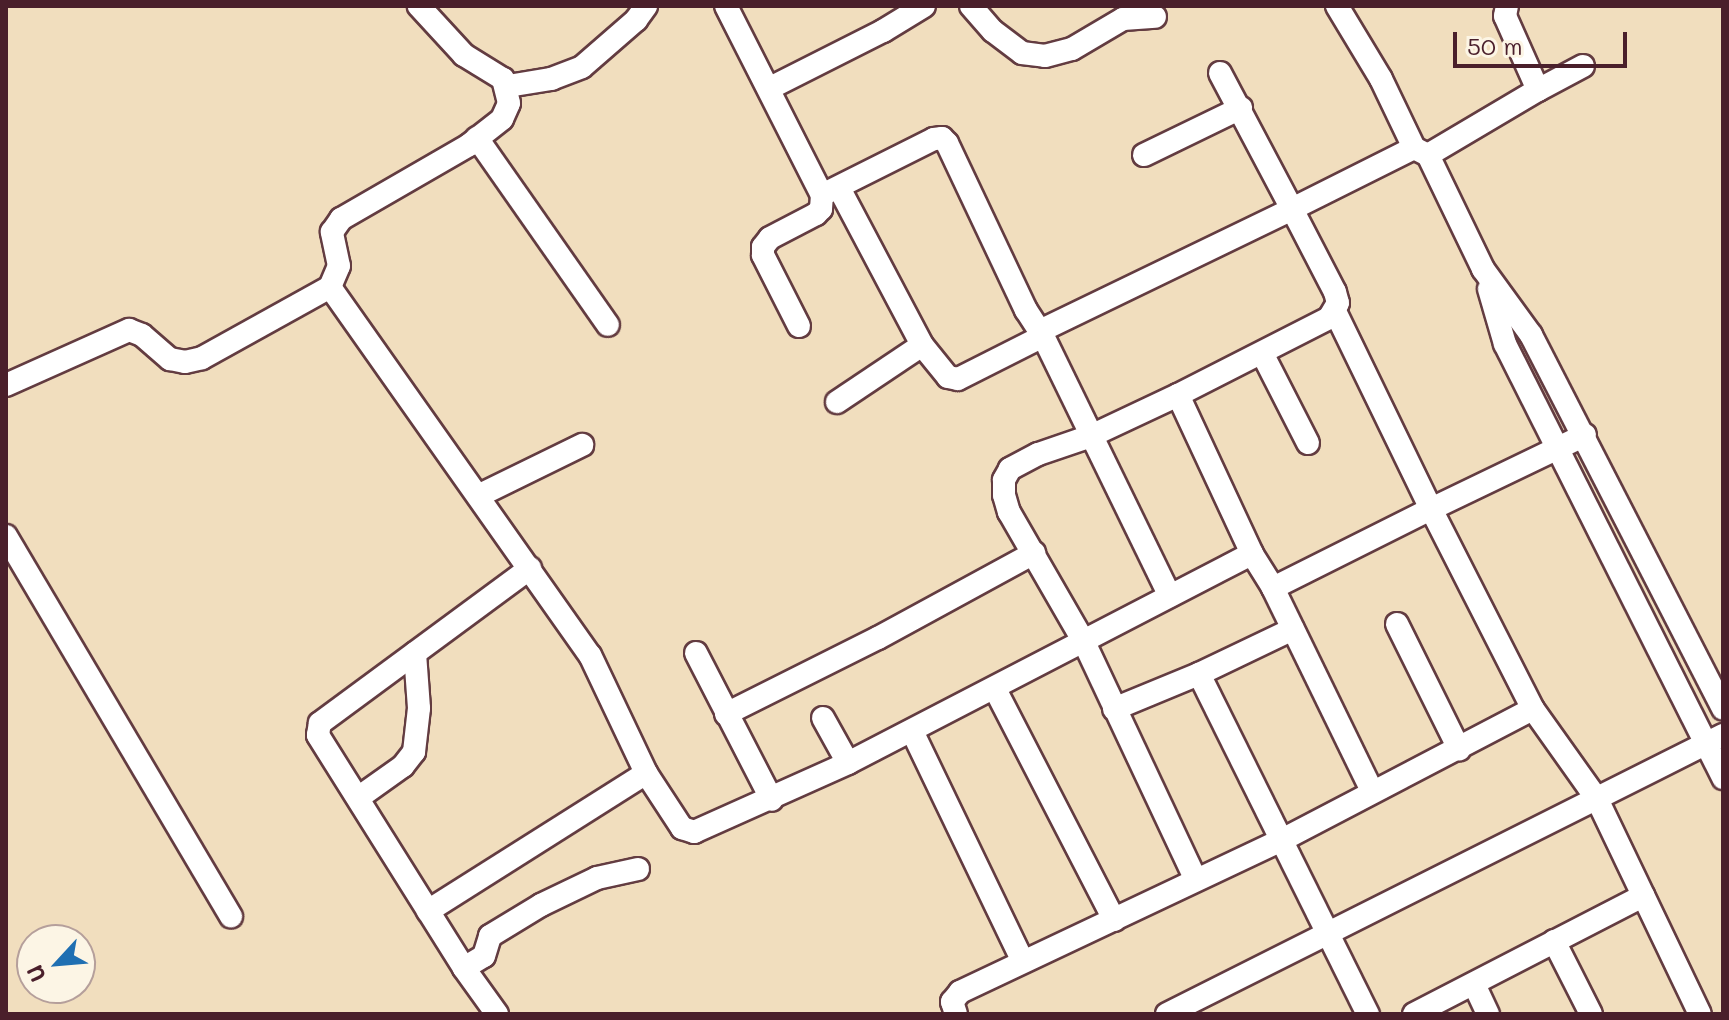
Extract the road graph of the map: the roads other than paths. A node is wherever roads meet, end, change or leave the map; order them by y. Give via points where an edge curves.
1 (419, 6) edge
2 (646, 6) edge
3 (726, 6) edge
4 (924, 6) edge
5 (971, 6) edge
6 (1337, 6) edge
7 (1507, 6) edge
8 (1155, 17) dead end
9 (1583, 66) dead end
10 (1220, 73) dead end
11 (508, 86) junction
12 (770, 88) junction
13 (1538, 90) junction
14 (1241, 108) junction
15 (477, 138) junction
16 (1421, 152) junction
17 (1144, 155) dead end
18 (830, 192) junction
19 (1292, 209) junction
20 (1483, 269) junction
21 (330, 287) junction
22 (1335, 311) junction
23 (608, 325) dead end
24 (799, 326) dead end
25 (1042, 334) junction
26 (922, 345) junction
27 (1262, 353) junction
28 (6, 385) edge
29 (1178, 395) junction
30 (837, 402) dead end
31 (1585, 435) junction
32 (1091, 436) junction
33 (1308, 443) dead end
34 (582, 445) dead end
35 (1558, 448) junction
36 (480, 495) junction
37 (1431, 509) junction
38 (6, 536) edge
39 (1034, 553) junction
40 (1252, 554) junction
41 (530, 568) junction
42 (1273, 588) junction
43 (1170, 596) junction
44 (1397, 624) dead end
45 (1293, 629) junction
46 (1083, 640) junction
47 (415, 653) junction
48 (696, 653) dead end
49 (1199, 674) junction
50 (995, 689) junction
51 (1114, 709) junction
52 (1533, 709) junction
53 (1723, 709) edge
54 (726, 714) junction
55 (823, 718) dead end
56 (912, 731) junction
57 (1715, 739) edge
58 (1459, 749) junction
59 (848, 763) junction
60 (646, 773) junction
61 (1723, 778) edge
62 (1372, 791) junction
63 (358, 798) junction
64 (1597, 799) junction
65 (772, 800) junction
66 (1280, 841) junction
67 (638, 869) dead end
68 (1196, 880) junction
69 (1643, 896) junction
70 (428, 911) junction
71 (231, 916) dead end
72 (1114, 920) junction
73 (1325, 933) junction
74 (1554, 941) junction
75 (1023, 962) junction
76 (464, 968) junction
77 (1474, 984) junction
78 (497, 1014) edge
79 (956, 1014) edge
80 (1167, 1014) edge
81 (1368, 1014) edge
82 (1414, 1014) edge
83 (1488, 1014) edge
84 (1591, 1014) edge
85 (1700, 1014) edge

1 - 11 street via 464,55 498,74
2 - 11 street via 582,67
3 - 12 street
4 - 12 street
5 - 8 street via 1022,53 1045,56 1072,49 1123,19
6 - 16 street
7 - 13 street via 1503,12
9 - 13 street
10 - 14 street
11 - 15 street via 509,103 502,119
12 - 18 street
13 - 16 street
14 - 17 street
14 - 19 street
15 - 21 street via 341,219 332,232 339,266
15 - 23 street
16 - 19 street
16 - 20 street
18 - 24 street via 816,214 763,247
18 - 25 street via 934,139 944,139
18 - 26 street
19 - 22 street via 1335,292
19 - 25 street
20 - 31 street via 1531,335
20 - 35 street via 1505,344
21 - 28 street via 202,358 170,359 129,330
21 - 36 street
22 - 27 street
22 - 37 street
25 - 26 street via 953,380
25 - 32 street
26 - 30 street
27 - 29 street
27 - 33 street
29 - 32 street
29 - 40 street
31 - 35 street
31 - 53 street
32 - 39 street via 1024,461 1004,480 1009,512
32 - 43 street
34 - 36 street
35 - 37 street
35 - 57 street
36 - 41 street
37 - 42 street
37 - 52 street
38 - 71 street
39 - 46 street
39 - 54 street
40 - 42 street
40 - 43 street
41 - 47 street
41 - 60 street via 590,655
42 - 45 street
43 - 46 street
44 - 58 street
45 - 49 street
45 - 62 street
46 - 50 street
46 - 51 street
47 - 63 street via 419,708 414,752
47 - 63 street via 320,723 318,735
48 - 54 street
49 - 51 street
49 - 66 street
50 - 56 street
50 - 72 street
51 - 68 street
52 - 58 street
52 - 64 street
54 - 65 street
55 - 59 street
56 - 59 street
56 - 75 street
57 - 61 street
57 - 64 street
58 - 62 street
59 - 65 street
60 - 65 street via 682,828 694,832
60 - 70 street
62 - 66 street
63 - 70 street
64 - 69 street
64 - 73 street
66 - 68 street
66 - 73 street
67 - 76 street via 597,878 541,905 490,936 484,956
68 - 72 street
69 - 74 street
69 - 85 street
70 - 76 street
72 - 75 street
73 - 80 street
73 - 81 street
74 - 77 street
74 - 84 street
75 - 79 street via 960,992 952,1002
76 - 78 street
77 - 82 street
77 - 83 street

